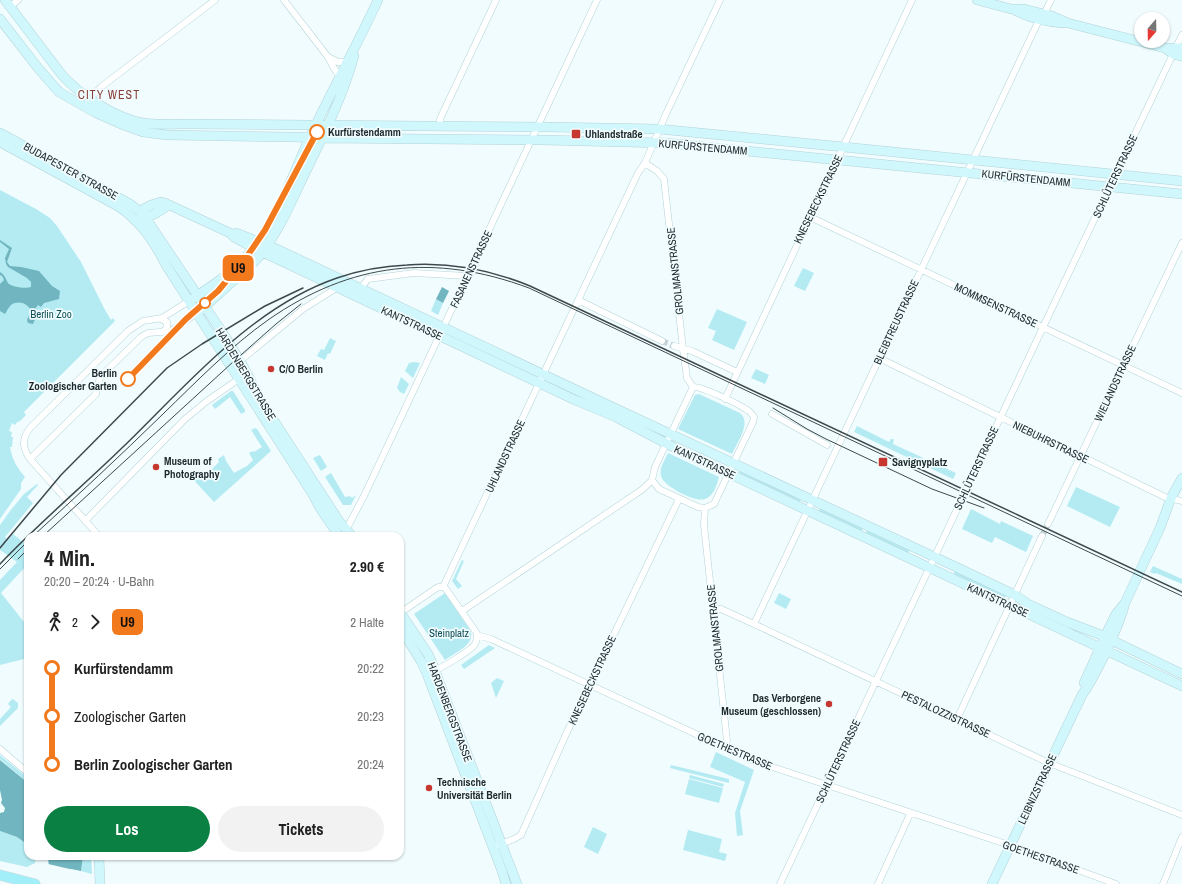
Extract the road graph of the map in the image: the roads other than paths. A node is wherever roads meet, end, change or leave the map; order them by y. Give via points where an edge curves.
1 (18, 0) edge
2 (215, 0) edge
3 (284, 0) edge
4 (378, 0) edge
5 (496, 0) edge
6 (597, 0) edge
7 (720, 0) edge
8 (912, 0) edge
9 (977, 0) edge
10 (1051, 0) edge
11 (7, 3) edge
12 (1042, 17) junction
13 (0, 18) edge
14 (1182, 35) edge
15 (358, 42) junction
16 (1178, 51) edge
17 (328, 57) junction
18 (347, 62) junction
19 (340, 76) junction
20 (89, 97) junction
21 (84, 106) junction
22 (316, 125) junction
23 (328, 126) junction
24 (440, 126) junction
25 (538, 127) junction
26 (659, 129) junction
27 (0, 132) edge
28 (310, 138) junction
29 (322, 138) junction
30 (532, 140) junction
31 (0, 142) edge
32 (654, 142) junction
33 (844, 147) junction
34 (838, 159) junction
35 (973, 160) junction
36 (645, 163) junction
37 (967, 173) junction
38 (1115, 175) junction
39 (1182, 181) edge
40 (1110, 187) junction
41 (1182, 194) edge
42 (140, 215) junction
43 (810, 217) junction
44 (1182, 243) edge
45 (257, 244) junction
46 (266, 248) junction
47 (921, 269) junction
48 (467, 276) junction
49 (364, 284) dead end
50 (338, 287) junction
51 (197, 296) junction
52 (578, 300) junction
53 (189, 301) junction
54 (205, 307) junction
55 (197, 313) junction
56 (161, 319) junction
57 (444, 327) junction
58 (1043, 327) junction
59 (162, 332) junction
60 (439, 336) junction
61 (662, 341) tunnel mouth
62 (674, 346) tunnel mouth
63 (683, 350) junction
64 (879, 358) junction
65 (240, 361) junction
66 (1123, 366) junction
67 (737, 372) junction
68 (541, 378) junction
69 (238, 379) junction
70 (693, 387) junction
71 (1182, 393) edge
72 (725, 399) junction
73 (770, 413) dead end
74 (1000, 417) junction
75 (670, 434) junction
76 (666, 443) junction
77 (836, 450) junction
78 (1081, 456) junction
79 (30, 459) junction
80 (734, 463) junction
81 (729, 473) junction
82 (1182, 478) edge
83 (652, 480) junction
84 (1182, 485) edge
85 (679, 499) junction
86 (812, 500) junction
87 (1176, 500) edge
88 (705, 508) junction
89 (807, 511) junction
90 (85, 521) junction
91 (1048, 524) tunnel mouth
92 (95, 532) edge
93 (336, 532) edge
94 (346, 532) edge
95 (348, 532) edge
96 (1042, 536) tunnel mouth
97 (934, 557) junction
98 (929, 568) junction
99 (443, 587) junction
100 (1015, 595) junction
101 (1010, 606) junction
102 (404, 609) edge
103 (713, 609) junction
104 (462, 612) junction
105 (404, 618) edge
106 (754, 624) junction
107 (404, 633) edge
108 (477, 635) junction
109 (1108, 639) junction
110 (1103, 649) junction
111 (431, 672) junction
112 (1182, 674) edge
113 (876, 681) junction
114 (590, 685) junction
115 (1182, 686) edge
116 (957, 719) junction
117 (725, 747) junction
118 (0, 749) edge
119 (1049, 763) junction
120 (24, 770) edge
121 (826, 786) junction
122 (910, 814) junction
123 (1182, 815) edge
124 (1182, 837) edge
125 (497, 846) junction
126 (1010, 846) junction
127 (99, 860) edge
128 (0, 875) edge
129 (31, 883) edge
130 (100, 884) edge
131 (506, 884) edge
132 (517, 884) edge
133 (780, 884) edge
134 (878, 884) edge
135 (992, 884) edge
136 (1116, 884) edge
137 (1163, 884) edge

1 - 11 street
2 - 20 street
3 - 17 street
4 - 15 main road
5 - 24 street via 440,119
6 - 25 street, FASANENSTRASSE
7 - 26 street, UHLANDSTRASSE
8 - 33 street, KNESEBECKSTRASSE
9 - 12 main road via 1011,9 1024,8
10 - 12 street, BLEIBTREUSTRASSE
11 - 20 main road, KURFÜRSTENDAMM via 62,74
12 - 16 main road
12 - 35 street, BLEIBTREUSTRASSE
13 - 21 main road, KURFÜRSTENDAMM via 55,88
14 - 16 street, SCHLÜTERSTRASSE
15 - 18 main road
15 - 23 main road via 350,73
16 - 38 street, SCHLÜTERSTRASSE
17 - 18 street via 338,62
17 - 19 street
18 - 19 main road
19 - 22 main road
20 - 21 street
20 - 22 main road, KURFÜRSTENDAMM via 123,117 144,123
21 - 28 main road, KURFÜRSTENDAMM via 121,124 152,133
22 - 23 main road, KURFÜRSTENDAMM
22 - 28 main road
23 - 24 main road, KURFÜRSTENDAMM
23 - 29 main road
24 - 25 main road, KURFÜRSTENDAMM
25 - 26 main road, KURFÜRSTENDAMM
25 - 30 street, FASANENSTRASSE
26 - 32 street, UHLANDSTRASSE
26 - 33 main road, KURFÜRSTENDAMM
27 - 42 main road, BUDAPESTER STRASSE via 117,197
28 - 29 main road, KURFÜRSTENDAMM
28 - 45 main road via 281,203
29 - 30 main road, KURFÜRSTENDAMM
29 - 46 main road
30 - 32 main road, KURFÜRSTENDAMM
30 - 48 street, FASANENSTRASSE
31 - 42 main road, BUDAPESTER STRASSE via 110,202
32 - 34 main road, KURFÜRSTENDAMM
32 - 36 street, UHLANDSTRASSE
33 - 34 street, KNESEBECKSTRASSE
33 - 35 main road, KURFÜRSTENDAMM
34 - 37 main road, KURFÜRSTENDAMM
34 - 43 street, KNESEBECKSTRASSE
35 - 37 street, BLEIBTREUSTRASSE
35 - 38 main road, KURFÜRSTENDAMM
36 - 52 street, UHLANDSTRASSE
36 - 63 street, GROLMANSTRASSE via 658,171 664,179
37 - 40 main road, KURFÜRSTENDAMM
37 - 47 street, BLEIBTREUSTRASSE
38 - 39 main road, KURFÜRSTENDAMM
38 - 40 street, SCHLÜTERSTRASSE
40 - 41 main road, KURFÜRSTENDAMM
40 - 58 street, SCHLÜTERSTRASSE
42 - 45 main road, KANTSTRASSE via 168,205
42 - 51 main road, HARDENBERGSTRASSE
42 - 53 main road, HARDENBERGSTRASSE via 166,265
43 - 47 street, MOMMSENSTRASSE
43 - 67 street, KNESEBECKSTRASSE
44 - 66 street, WIELANDSTRASSE
45 - 46 main road, KANTSTRASSE
45 - 51 main road via 228,275
46 - 50 main road, KANTSTRASSE
46 - 54 main road
46 - 57 main road, KANTSTRASSE
47 - 58 street, MOMMSENSTRASSE
47 - 64 street, BLEIBTREUSTRASSE
48 - 49 street via 414,273 368,279
48 - 57 street, FASANENSTRASSE
50 - 60 main road, KANTSTRASSE
50 - 65 street via 303,309
51 - 53 main road
51 - 54 main road, HARDENBERGSTRASSE
52 - 61 street
52 - 68 street, UHLANDSTRASSE
53 - 55 main road, HARDENBERGSTRASSE
53 - 56 street
54 - 55 main road
54 - 65 main road, HARDENBERGSTRASSE
55 - 59 street via 171,331
55 - 69 main road, HARDENBERGSTRASSE
56 - 59 street via 168,325
56 - 79 street via 143,321 128,331 32,427 25,436 24,444 24,450
57 - 60 street, FASANENSTRASSE
57 - 68 main road, KANTSTRASSE
58 - 66 street, MOMMSENSTRASSE
58 - 74 street, SCHLÜTERSTRASSE
59 - 79 street via 148,333 137,340 101,376 96,394
60 - 68 main road, KANTSTRASSE
60 - 95 street, FASANENSTRASSE
62 - 63 street
63 - 67 street via 692,351
63 - 70 street, GROLMANSTRASSE via 687,378
64 - 74 street, NIEBUHRSTRASSE
64 - 77 street, BLEIBTREUSTRASSE
65 - 94 main road, HARDENBERGSTRASSE via 261,401
66 - 71 street, MOMMSENSTRASSE
66 - 78 street, WIELANDSTRASSE
67 - 72 street, KNESEBECKSTRASSE
68 - 75 main road, KANTSTRASSE
68 - 76 main road, KANTSTRASSE
68 - 99 street, UHLANDSTRASSE
69 - 90 street via 185,419
69 - 93 main road, HARDENBERGSTRASSE
70 - 72 street
70 - 75 street
72 - 80 street via 749,410 754,417
73 - 77 street
74 - 78 street, NIEBUHRSTRASSE
74 - 97 street, SCHLÜTERSTRASSE
75 - 76 street
75 - 80 main road, KANTSTRASSE
76 - 81 main road, KANTSTRASSE
76 - 83 street via 655,466
77 - 86 street, BLEIBTREUSTRASSE
78 - 87 street, NIEBUHRSTRASSE
78 - 91 street, WIELANDSTRASSE
79 - 90 street
80 - 81 street
80 - 86 main road, KANTSTRASSE
81 - 88 street via 714,504
81 - 89 main road, KANTSTRASSE
82 - 87 main road, LEIBNIZSTRASSE
83 - 85 street via 659,489
83 - 104 street via 643,489
84 - 87 main road, LEIBNIZSTRASSE
85 - 88 street
85 - 114 street, KNESEBECKSTRASSE
86 - 89 street, BLEIBTREUSTRASSE
86 - 97 main road, KANTSTRASSE
87 - 109 main road, LEIBNIZSTRASSE via 1125,603 1116,614
88 - 103 street, GROLMANSTRASSE via 704,525
89 - 98 main road, KANTSTRASSE
89 - 106 street, BLEIBTREUSTRASSE
90 - 92 street
96 - 100 street
97 - 98 street, SCHLÜTERSTRASSE
97 - 100 main road, KANTSTRASSE
98 - 101 main road, KANTSTRASSE
98 - 113 street, SCHLÜTERSTRASSE
99 - 102 street via 438,587
99 - 104 street
100 - 101 street
100 - 109 main road, KANTSTRASSE via 1028,604
101 - 110 main road, KANTSTRASSE
101 - 116 street
103 - 106 street, PESTALOZZISTRASSE via 721,609
103 - 117 street, GROLMANSTRASSE via 727,741
104 - 108 street
105 - 111 main road, HARDENBERGSTRASSE via 428,654
106 - 113 street, PESTALOZZISTRASSE
107 - 111 main road, HARDENBERGSTRASSE
108 - 111 street via 474,646
108 - 114 street, GOETHESTRASSE via 491,639
109 - 110 main road, LEIBNIZSTRASSE
109 - 112 main road, KANTSTRASSE
110 - 115 main road, KANTSTRASSE
110 - 119 main road, LEIBNIZSTRASSE via 1083,684 1082,695
111 - 125 main road, HARDENBERGSTRASSE
113 - 116 street, PESTALOZZISTRASSE
113 - 121 street, SCHLÜTERSTRASSE
114 - 117 street, GOETHESTRASSE
114 - 125 street, KNESEBECKSTRASSE via 520,834
116 - 119 street, PESTALOZZISTRASSE
117 - 121 street, GOETHESTRASSE via 754,761
118 - 120 street
119 - 123 street, PESTALOZZISTRASSE
119 - 126 main road, LEIBNIZSTRASSE
121 - 122 street, GOETHESTRASSE
121 - 133 street, SCHLÜTERSTRASSE
122 - 126 street, GOETHESTRASSE
122 - 134 street
124 - 137 street
125 - 131 main road, HARDENBERGSTRASSE
125 - 132 main road, HARDENBERGSTRASSE
126 - 135 main road, LEIBNIZSTRASSE
126 - 136 street, GOETHESTRASSE
127 - 130 main road
128 - 129 main road

